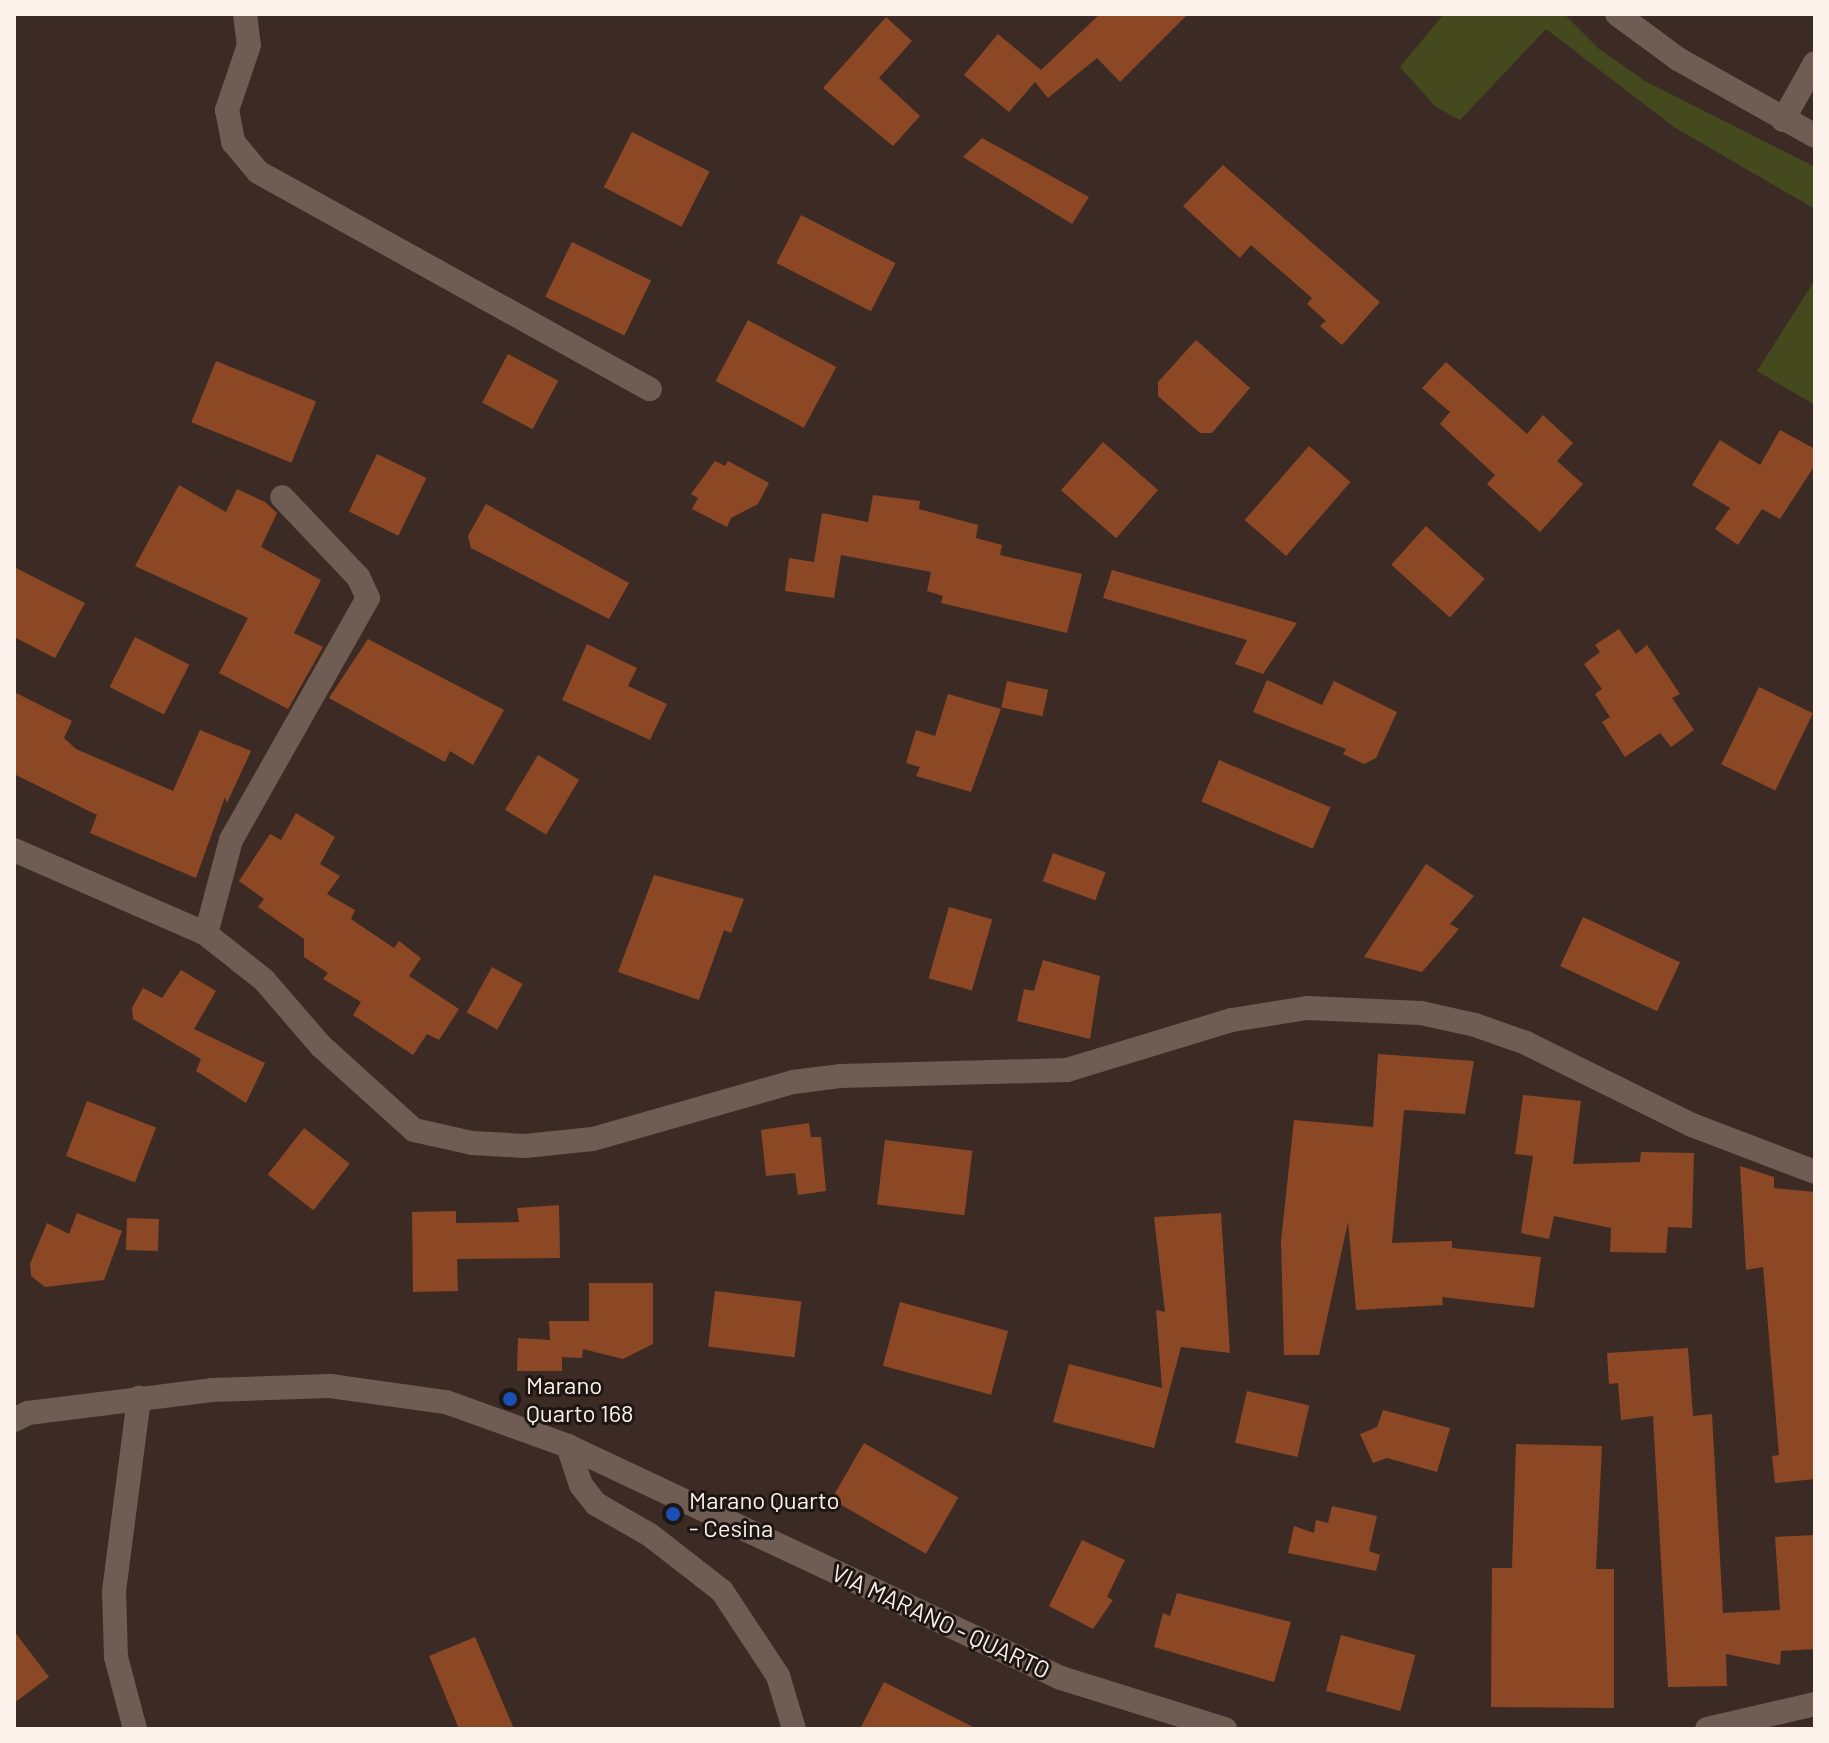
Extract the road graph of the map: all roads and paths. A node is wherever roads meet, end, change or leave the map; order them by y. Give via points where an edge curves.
1 (245, 14) edge
2 (1617, 14) edge
3 (1815, 63) edge
4 (1783, 120) junction
5 (1815, 136) edge
6 (650, 389) dead end
7 (282, 497) dead end
8 (14, 850) edge
9 (206, 934) junction
10 (1815, 1172) edge
11 (139, 1398) junction
12 (14, 1420) edge
13 (568, 1446) junction
14 (1815, 1704) edge
15 (135, 1729) edge
16 (794, 1729) edge
17 (1225, 1729) edge
18 (1707, 1729) edge

1 - 6 street via 249,45 227,110 233,142 258,172
2 - 4 street via 1678,59
3 - 4 street
4 - 5 street
7 - 9 street via 358,577 368,598 231,840
8 - 9 street
9 - 10 street via 264,980 321,1046 414,1130 472,1143 525,1146 593,1139 793,1082 840,1076 1067,1070 1232,1020 1307,1008 1421,1013 1475,1025 1526,1043 1692,1125
11 - 12 street, VIA MARANO - QUARTO via 28,1413
11 - 13 street, VIA MARANO - QUARTO via 330,1386 446,1402
11 - 15 street via 114,1591 116,1657
13 - 16 street via 581,1485 596,1504 650,1535 722,1591 778,1676
13 - 17 street, VIA MARANO - QUARTO via 1061,1678
14 - 18 street

